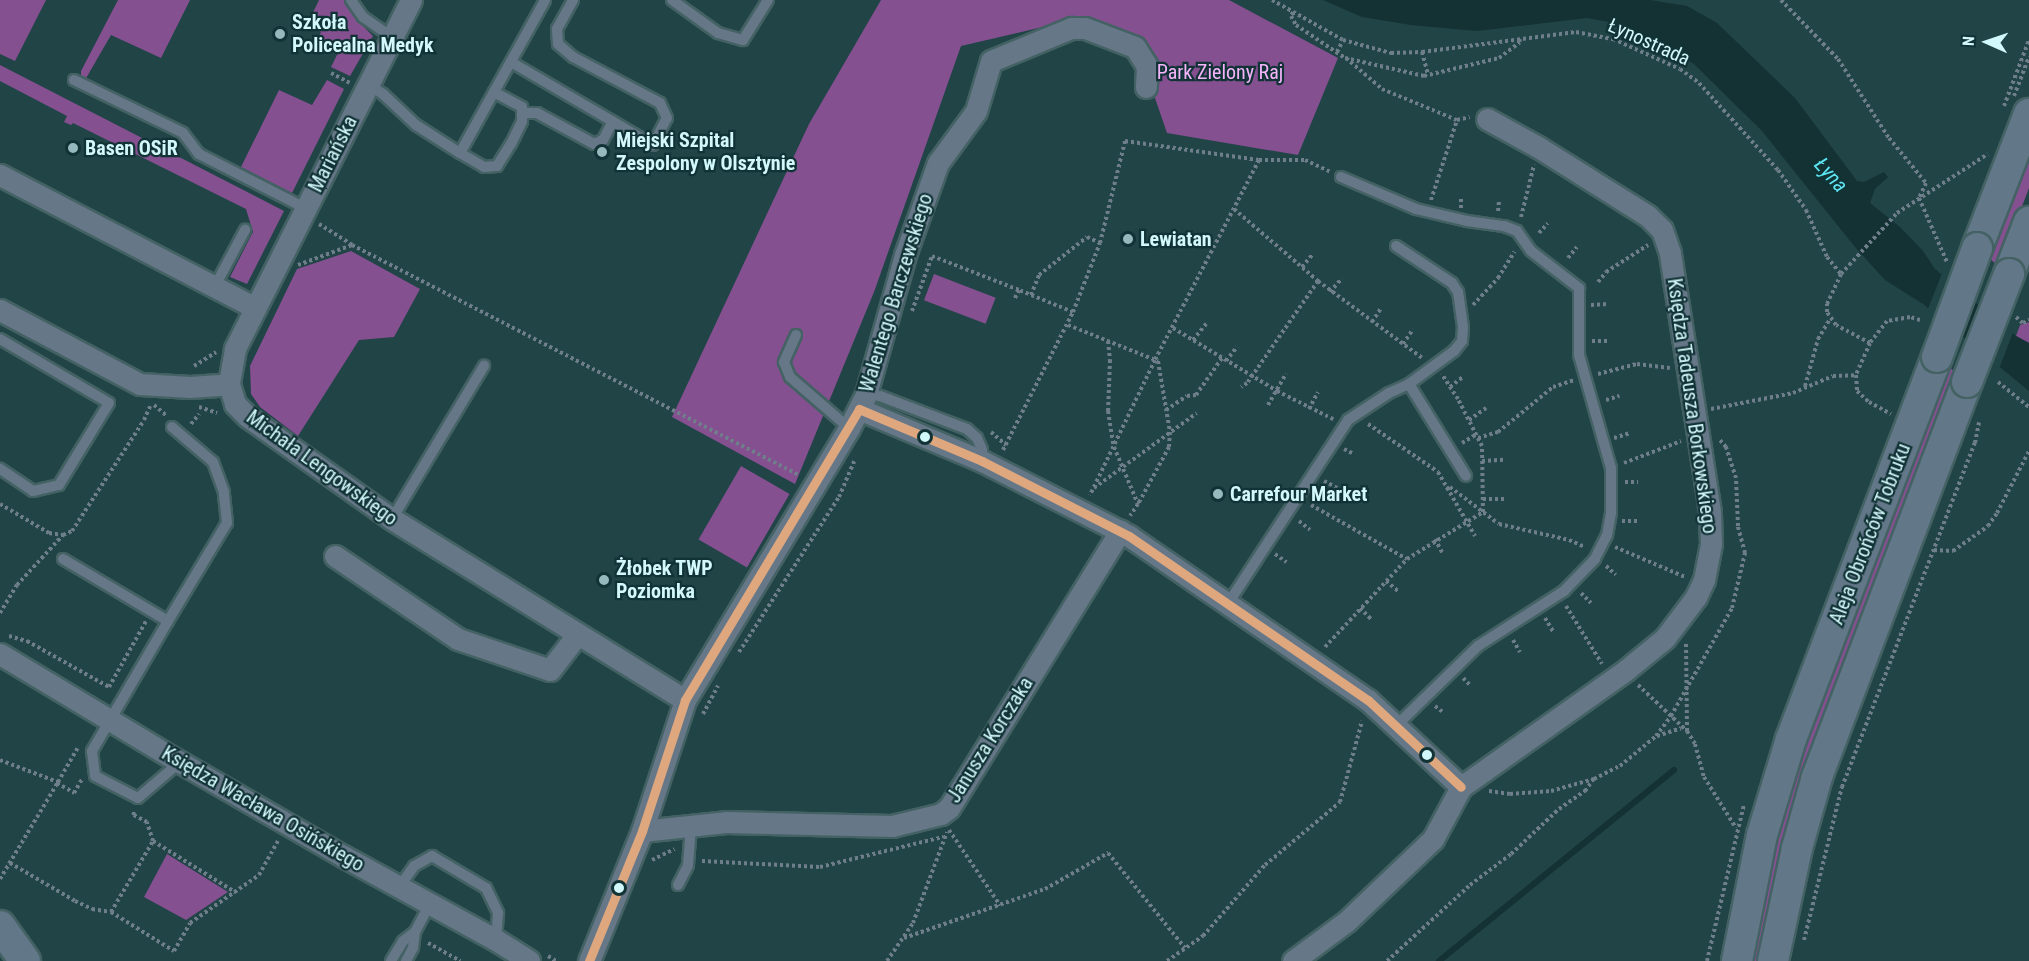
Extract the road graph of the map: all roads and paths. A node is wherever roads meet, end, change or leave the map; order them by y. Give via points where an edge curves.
1 (351, 0) edge
2 (411, 0) edge
3 (545, 0) edge
4 (573, 0) edge
5 (672, 0) edge
6 (768, 0) edge
7 (1272, 0) edge
8 (1781, 0) edge
9 (1293, 12) junction
10 (392, 37) junction
11 (1519, 38) junction
12 (1343, 40) junction
13 (2029, 40) edge
14 (1337, 52) junction
15 (1422, 52) junction
16 (1345, 58) junction
17 (511, 62) junction
18 (331, 73) dead end
19 (1428, 75) junction
20 (74, 80) dead end
21 (361, 85) junction
22 (1146, 87) dead end
23 (494, 92) junction
24 (523, 113) junction
25 (2016, 113) edge
26 (1487, 119) joint
27 (1457, 120) junction
28 (613, 121) junction
29 (1990, 144) dead end
30 (460, 153) junction
31 (1259, 160) junction
32 (1534, 163) dead end
33 (0, 176) edge
34 (1341, 177) joint
35 (1919, 198) junction
36 (1499, 201) dead end
37 (1429, 206) dead end
38 (1233, 209) junction
39 (309, 214) junction
40 (1498, 215) dead end
41 (1521, 217) dead end
42 (2029, 222) edge
43 (1548, 223) dead end
44 (245, 230) dead end
45 (1662, 230) junction
46 (1539, 233) dead end
47 (1100, 243) junction
48 (352, 245) junction
49 (1396, 246) dead end
50 (1577, 247) dead end
51 (1313, 254) dead end
52 (1568, 258) dead end
53 (1508, 261) dead end
54 (1302, 267) junction
55 (286, 269) dead end
56 (1841, 274) junction
57 (1342, 278) dead end
58 (1318, 282) junction
59 (1598, 282) dead end
60 (215, 286) junction
61 (1019, 290) junction
62 (1330, 292) junction
63 (1031, 295) junction
64 (1014, 300) dead end
65 (1590, 304) dead end
66 (1608, 304) dead end
67 (255, 308) junction
68 (1381, 308) dead end
69 (0, 310) edge
70 (1468, 311) dead end
71 (1073, 312) junction
72 (1830, 319) junction
73 (908, 320) dead end
74 (1920, 320) dead end
75 (2029, 320) edge
76 (1372, 322) junction
77 (2023, 322) dead end
78 (1207, 323) dead end
79 (1068, 325) junction
80 (1173, 328) junction
81 (1413, 329) dead end
82 (796, 335) dead end
83 (0, 339) edge
84 (1193, 340) junction
85 (1108, 341) junction
86 (1609, 341) dead end
87 (1589, 342) dead end
88 (1870, 343) junction
89 (1403, 344) junction
90 (1237, 347) dead end
91 (218, 350) dead end
92 (1224, 359) junction
93 (1155, 360) junction
94 (1430, 364) dead end
95 (484, 366) dead end
96 (191, 367) dead end
97 (1666, 367) dead end
98 (1438, 369) dead end
99 (1286, 374) dead end
100 (1595, 375) dead end
101 (1856, 375) junction
102 (1252, 376) junction
103 (1463, 377) dead end
104 (1579, 378) dead end
105 (1998, 382) dead end
106 (229, 384) junction
107 (1409, 384) junction
108 (1241, 387) dead end
109 (1450, 387) junction
110 (1805, 387) junction
111 (1277, 390) junction
112 (1318, 392) dead end
113 (1619, 396) dead end
114 (152, 397) dead end
115 (863, 401) junction
116 (1603, 401) dead end
117 (1268, 405) dead end
118 (2029, 407) edge
119 (1486, 408) dead end
120 (1309, 409) junction
121 (1166, 410) junction
122 (1696, 412) junction
123 (1197, 413) dead end
124 (1358, 413) junction
125 (199, 414) dead end
126 (1892, 414) dead end
127 (1980, 414) dead end
128 (1469, 420) junction
129 (191, 424) dead end
130 (1345, 424) junction
131 (172, 427) dead end
132 (849, 428) junction
133 (1170, 432) junction
134 (1630, 433) dead end
135 (1478, 438) junction
136 (1614, 438) dead end
137 (1679, 441) dead end
138 (1113, 447) junction
139 (1344, 448) dead end
140 (2029, 451) edge
141 (1354, 454) dead end
142 (856, 455) dead end
143 (1482, 460) junction
144 (1504, 460) dead end
145 (988, 464) junction
146 (1620, 465) dead end
147 (1123, 467) junction
148 (0, 469) edge
149 (1466, 476) dead end
150 (1324, 481) dead end
151 (1621, 482) dead end
152 (1638, 482) dead end
153 (815, 484) junction
154 (1337, 488) dead end
155 (1447, 489) junction
156 (839, 497) junction
157 (1483, 499) junction
158 (1504, 499) dead end
159 (0, 504) edge
160 (1138, 504) junction
161 (1311, 505) dead end
162 (1483, 512) junction
163 (392, 519) junction
164 (1299, 521) dead end
165 (1467, 521) junction
166 (1621, 521) dead end
167 (1637, 521) dead end
168 (1123, 525) junction
169 (1310, 530) dead end
170 (63, 535) junction
171 (1475, 536) dead end
172 (1435, 539) junction
173 (1573, 542) dead end
174 (1615, 547) dead end
175 (1934, 550) junction
176 (1275, 554) dead end
177 (1443, 554) dead end
178 (334, 556) dead end
179 (63, 559) dead end
180 (1407, 559) junction
181 (1286, 562) dead end
182 (1604, 564) dead end
183 (1616, 575) dead end
184 (1680, 575) dead end
185 (1386, 581) junction
186 (1398, 591) dead end
187 (1578, 591) dead end
188 (1229, 602) junction
189 (1591, 603) dead end
190 (1565, 604) dead end
191 (1360, 608) junction
192 (0, 613) edge
193 (1685, 614) junction
194 (1545, 617) dead end
195 (1371, 619) dead end
196 (146, 620) dead end
197 (168, 621) junction
198 (0, 633) edge
199 (1554, 633) dead end
200 (577, 635) junction
201 (1512, 637) dead end
202 (1320, 652) dead end
203 (1520, 652) dead end
204 (0, 654) edge
205 (736, 657) dead end
206 (1601, 663) dead end
207 (1626, 670) junction
208 (724, 676) dead end
209 (685, 700) junction
210 (1368, 700) junction
211 (1433, 704) dead end
212 (1444, 713) dead end
213 (702, 715) dead end
214 (111, 721) junction
215 (1397, 726) junction
216 (1682, 728) junction
217 (1687, 731) junction
218 (1656, 736) dead end
219 (80, 744) dead end
220 (0, 760) edge
221 (180, 762) junction
222 (83, 779) dead end
223 (1594, 779) dead end
224 (58, 782) junction
225 (1461, 787) junction
226 (132, 808) dead end
227 (691, 824) junction
228 (1736, 828) dead end
229 (948, 830) dead end
230 (642, 831) junction
231 (281, 835) dead end
232 (944, 837) dead end
233 (153, 841) junction
234 (700, 851) dead end
235 (10, 863) junction
236 (0, 879) edge
237 (678, 885) dead end
238 (399, 887) junction
239 (235, 892) junction
240 (430, 904) junction
241 (1000, 905) junction
242 (111, 912) junction
243 (0, 926) edge
244 (416, 932) junction
245 (903, 938) dead end
246 (496, 940) junction
247 (1185, 948) junction
248 (1802, 949) dead end
249 (538, 958) edge
250 (25, 961) edge
251 (391, 961) edge
252 (406, 961) edge
253 (556, 961) edge
254 (589, 961) edge
255 (1167, 961) edge
256 (1293, 961) edge
257 (1387, 961) edge
258 (1737, 961) edge
259 (1773, 961) edge

1 - 10 lane via 363,17
2 - 10 street, Mariańska
3 - 17 lane
4 - 28 lane via 557,28 558,44 573,57 660,102 667,118 654,145
5 - 6 lane via 718,33 743,40
7 - 9 path, Łynostrada
8 - 35 path via 1838,59 1889,138 1926,183
9 - 12 path, Łynostrada
9 - 14 path via 1296,25
10 - 21 street, Mariańska
11 - 15 path, Łynostrada
11 - 19 path via 1520,42 1499,58
11 - 56 path, Łynostrada via 1594,34 1624,43 1692,77 1791,187 1827,257
12 - 14 path
12 - 15 path, Łynostrada via 1391,53
13 - 25 path
14 - 16 path
15 - 19 path
16 - 19 path
16 - 27 path via 1382,89
17 - 23 lane
17 - 28 lane
18 - 21 path
20 - 39 lane via 183,133 199,154
21 - 30 lane via 383,94 416,125
21 - 39 street, Mariańska
22 - 115 street, Walentego Barczewskiego via 1147,66 1135,47 1085,28 1071,28 991,61 976,111 938,163 905,255
23 - 24 lane via 522,107
23 - 30 lane
24 - 28 lane via 537,113 594,144 603,140
24 - 30 lane via 497,166 484,167
25 - 258 main road, Aleja Obrońców Tobruku, bridge via 1977,248 1791,738 1762,835
26 - 27 path via 1473,116
26 - 45 street via 1648,216
27 - 37 path
29 - 35 path via 1986,154
31 - 34 path via 1305,160
31 - 38 path
31 - 47 path via 1125,141
32 - 41 path
33 - 60 street
34 - 215 lane via 1416,209 1517,231 1531,251 1580,288 1579,355 1611,468 1607,535 1594,560 1564,591 1478,646
35 - 56 path via 1897,213
36 - 40 path
38 - 54 path
38 - 80 path
39 - 48 path
39 - 67 street, Mariańska
42 - 259 main road, Aleja Obrońców Tobruku, bridge via 1817,777
43 - 46 path
44 - 60 lane
45 - 59 path via 1640,252 1606,272
45 - 122 street, Księdza Tadeusza Borkowskiego via 1670,253
47 - 63 path via 1088,237 1039,275
47 - 71 path
48 - 55 path
48 - 153 path
49 - 107 lane via 1452,283 1458,292 1463,327 1462,341 1454,351
50 - 52 path
51 - 54 path
53 - 70 path
54 - 58 path
56 - 72 path via 1827,304
57 - 62 path
58 - 62 path
58 - 102 path
60 - 67 street
61 - 63 path
61 - 64 path
61 - 73 path via 932,256
62 - 76 path
63 - 71 path
65 - 66 path
67 - 106 street, Mariańska via 235,349
68 - 76 path
69 - 106 street via 140,384
71 - 79 path
72 - 88 path via 1844,331
72 - 110 path via 1818,339
74 - 88 path via 1900,317 1887,321
75 - 77 path
76 - 89 path
78 - 84 path
79 - 85 path
79 - 145 path
80 - 84 path
80 - 93 path
81 - 89 path
82 - 132 lane via 784,362 790,377
83 - 148 lane via 109,403 59,485 33,491
84 - 92 path
85 - 93 path
85 - 138 path via 1108,411
86 - 87 path
88 - 101 path
89 - 94 path
90 - 92 path
91 - 96 path
92 - 102 path
92 - 121 path via 1196,395 1187,396
93 - 121 path
93 - 138 path
95 - 163 lane
97 - 100 path via 1637,364
98 - 109 path
99 - 111 path
101 - 110 path via 1833,376
101 - 126 path via 1857,391 1862,398
102 - 108 path
102 - 111 path
103 - 109 path
104 - 135 path via 1553,387 1498,432
105 - 118 path
106 - 163 street, Michała Lengowskiego via 235,404 248,417
107 - 124 lane
107 - 149 lane
109 - 128 path
110 - 122 path via 1793,393
111 - 117 path
111 - 120 path
112 - 120 path
113 - 116 path
114 - 170 path via 138,430 72,531
115 - 132 street, Walentego Barczewskiego
115 - 145 street
119 - 128 path
120 - 130 path
121 - 133 path
122 - 193 street, Księdza Tadeusza Borkowskiego via 1711,543 1702,585
123 - 133 path
124 - 130 lane
124 - 155 path via 1437,472
125 - 129 path
127 - 175 path via 1975,443
128 - 135 path
130 - 188 lane
131 - 197 lane via 213,462 224,492 227,523
132 - 153 street, Walentego Barczewskiego
133 - 147 path
133 - 160 path via 1170,447
134 - 136 path
135 - 143 path
137 - 146 path
138 - 147 path
138 - 147 path via 1093,489
139 - 141 path
140 - 175 path via 1988,525 1953,551
142 - 156 path
143 - 144 path
143 - 157 path
145 - 168 street
147 - 160 path
150 - 154 path
151 - 152 path
153 - 156 path
153 - 209 street, Walentego Barczewskiego
155 - 162 path via 1450,487
155 - 165 path
156 - 205 path
157 - 158 path
157 - 162 path
159 - 170 path via 49,533
160 - 168 path
161 - 180 path
162 - 165 path
162 - 173 path via 1499,524
163 - 200 street, Michała Lengowskiego
164 - 169 path
165 - 171 path
165 - 172 path
166 - 167 path
168 - 188 street
168 - 227 street, Janusza Korczaka via 949,808 941,814 892,826
170 - 192 path via 16,585
172 - 177 path
172 - 180 path
174 - 184 path
175 - 248 path via 1842,787
176 - 181 path
178 - 200 street via 458,639 550,670
179 - 197 lane
180 - 185 path
182 - 183 path
185 - 186 path
185 - 191 path
187 - 189 path
188 - 210 street
190 - 206 path
191 - 195 path
191 - 202 path
193 - 207 street, Księdza Tadeusza Borkowskiego via 1665,638
193 - 217 path
194 - 199 path
196 - 198 path via 109,687 27,641
197 - 214 lane
200 - 209 street, Michała Lengowskiego
201 - 203 path
204 - 214 street, Księdza Wacława Osińskiego
207 - 216 path
207 - 225 street, Księdza Tadeusza Borkowskiego
208 - 213 path
209 - 230 street, Walentego Barczewskiego
210 - 215 street
210 - 247 path via 1340,802 1265,865 1203,936
211 - 212 path
214 - 221 street, Księdza Wacława Osińskiego
214 - 221 lane via 92,751 95,776 138,798
215 - 225 street
216 - 217 path
216 - 218 path
217 - 228 path via 1704,777
219 - 224 path
220 - 224 path
221 - 238 street, Księdza Wacława Osińskiego
222 - 224 path via 74,793
223 - 257 path via 1585,791 1470,885
224 - 235 path
225 - 256 street via 1433,839 1347,921
226 - 233 path via 134,815 147,822
227 - 230 street, Janusza Korczaka
227 - 237 lane via 688,865
229 - 241 path
230 - 254 street, Walentego Barczewskiego
231 - 239 path via 259,875
232 - 234 path via 820,867 700,861
233 - 239 path
233 - 242 path
235 - 236 path
235 - 242 path via 75,901
238 - 240 street, Księdza Wacława Osińskiego
238 - 246 lane via 414,867 432,855 486,888 498,913
239 - 242 path via 190,923 174,951
240 - 244 lane
240 - 246 street, Księdza Wacława Osińskiego
241 - 245 path
241 - 247 path via 1045,889 1108,853
243 - 250 main road
244 - 251 lane via 403,941
244 - 252 lane
246 - 249 street, Księdza Wacława Osińskiego
247 - 255 path
249 - 253 path

